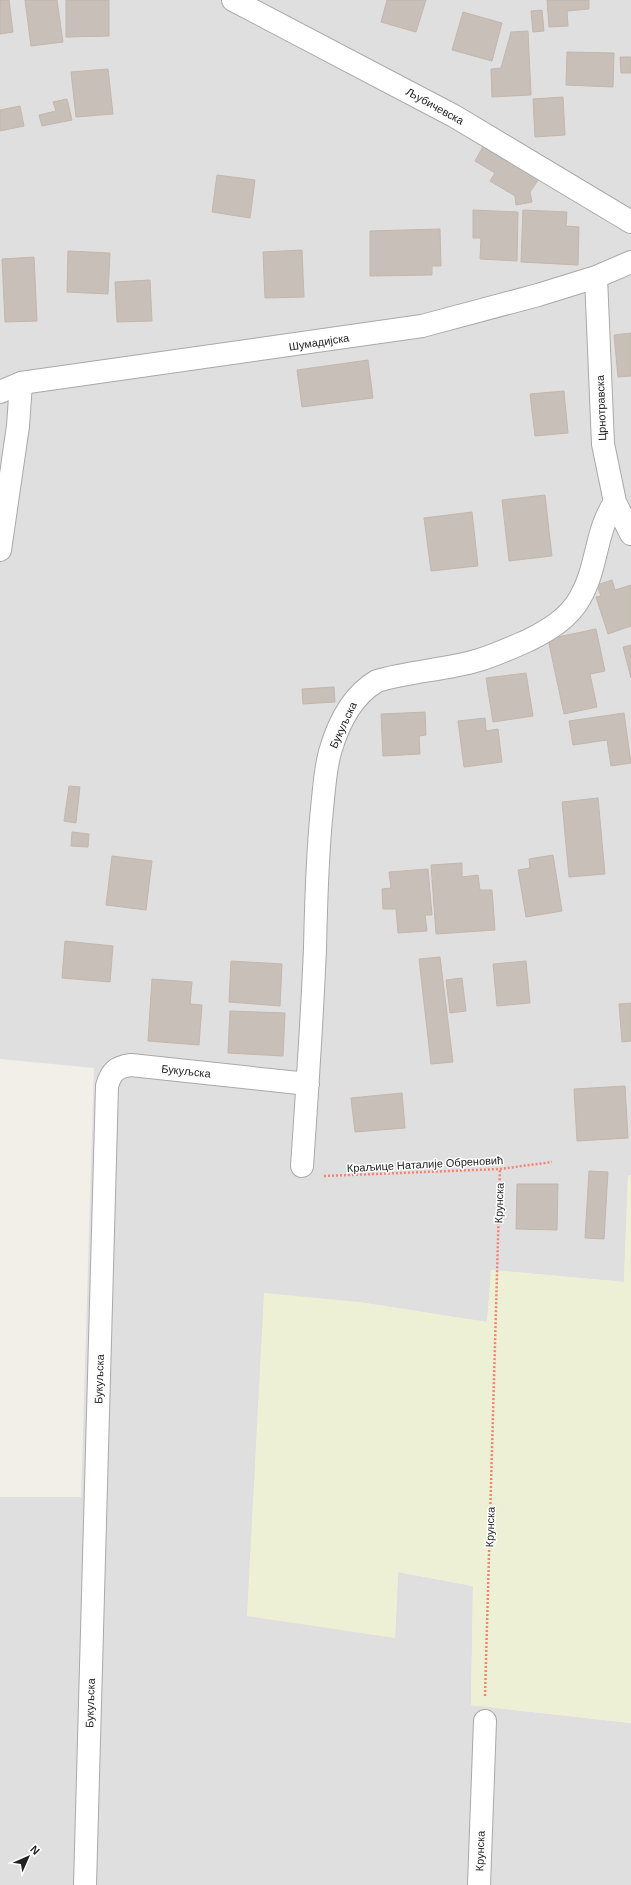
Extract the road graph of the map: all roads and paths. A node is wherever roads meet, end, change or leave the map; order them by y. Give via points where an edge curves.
1 (234, 0) edge
2 (631, 222) edge
3 (631, 262) edge
4 (596, 277) junction
5 (21, 383) junction
6 (0, 392) edge
7 (615, 502) junction
8 (631, 534) edge
9 (0, 550) edge
10 (308, 1084) junction
11 (552, 1162) dead end
12 (302, 1166) joint
13 (500, 1169) junction
14 (485, 1721) joint
15 (85, 1885) edge
16 (479, 1885) edge

1 - 2 street, Љубичевска via 454,116
3 - 4 street, Шумадијска
4 - 5 street, Шумадијска via 422,326
4 - 7 street, Црнотравска via 603,444
5 - 6 street, Шумадијска
5 - 9 street via 18,426
7 - 8 street, Црнотравска
7 - 10 street, Букуљска via 607,514 593,569 580,599 556,625 514,647 479,660 377,681 352,703 330,752 325,781 317,858
10 - 12 street, Букуљска
10 - 15 street, Букуљска via 131,1065 120,1067 111,1074 107,1086
11 - 13 path, Краљице Наталије Обреновић
12 - 13 path, Краљице Наталије Обреновић via 321,1177
13 - 14 path, Крунска
14 - 16 street, Крунска

